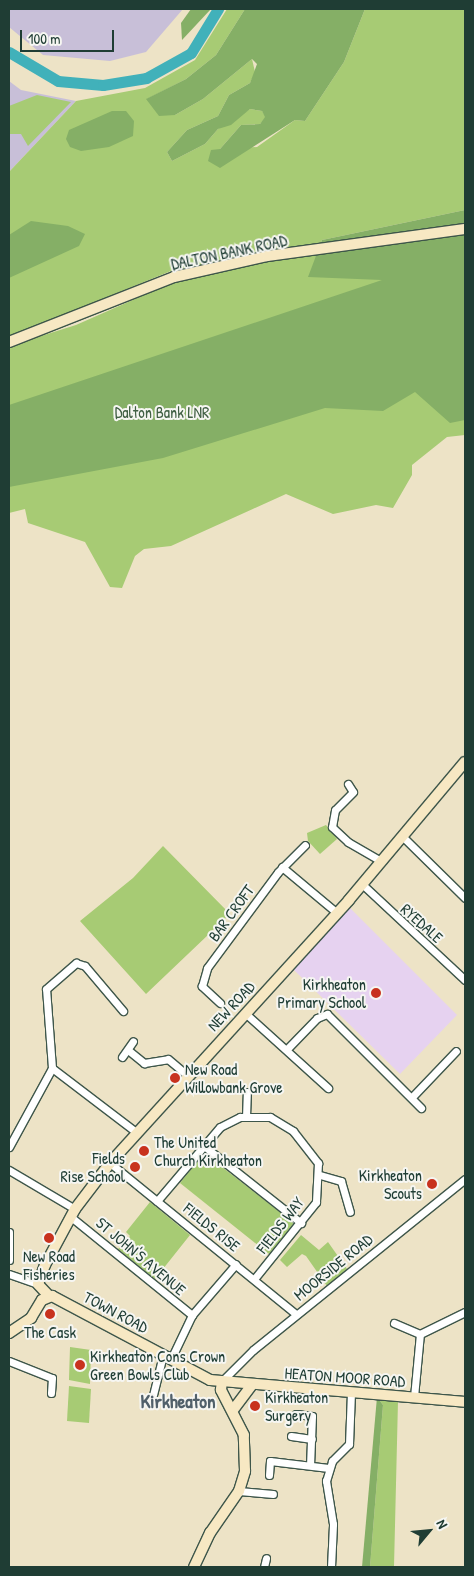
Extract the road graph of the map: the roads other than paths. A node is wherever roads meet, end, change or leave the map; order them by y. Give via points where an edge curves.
1 (465, 229) edge
2 (9, 342) edge
3 (465, 762) edge
4 (348, 784) dead end
5 (402, 836) junction
6 (305, 845) dead end
7 (381, 861) junction
8 (282, 867) junction
9 (362, 884) junction
10 (465, 898) edge
11 (337, 913) junction
12 (464, 975) edge
13 (220, 1003) dead end
14 (112, 1011) dead end
15 (245, 1013) junction
16 (133, 1041) dead end
17 (287, 1049) junction
18 (128, 1050) junction
19 (456, 1051) dead end
20 (122, 1057) dead end
21 (52, 1068) junction
22 (187, 1075) junction
23 (328, 1088) dead end
24 (247, 1092) dead end
25 (413, 1096) junction
26 (421, 1108) dead end
27 (246, 1117) junction
28 (136, 1132) junction
29 (9, 1146) edge
30 (204, 1146) junction
31 (110, 1163) junction
32 (9, 1170) edge
33 (320, 1175) junction
34 (465, 1179) edge
35 (157, 1201) junction
36 (350, 1212) dead end
37 (73, 1213) junction
38 (301, 1224) junction
39 (9, 1232) edge
40 (9, 1260) edge
41 (236, 1264) junction
42 (9, 1274) edge
43 (255, 1278) junction
44 (38, 1284) junction
45 (49, 1296) junction
46 (465, 1312) edge
47 (296, 1314) junction
48 (192, 1316) junction
49 (393, 1323) dead end
50 (9, 1333) edge
51 (420, 1334) junction
52 (167, 1356) junction
53 (9, 1361) edge
54 (222, 1381) junction
55 (252, 1385) junction
56 (351, 1392) junction
57 (51, 1393) dead end
58 (152, 1395) dead end
59 (414, 1397) junction
60 (465, 1402) edge
61 (233, 1410) junction
62 (296, 1414) dead end
63 (291, 1436) dead end
64 (312, 1438) junction
65 (310, 1466) junction
66 (329, 1468) junction
67 (268, 1475) dead end
68 (239, 1491) junction
69 (273, 1494) dead end
70 (266, 1558) dead end
71 (194, 1567) edge
72 (264, 1567) edge
73 (332, 1567) edge

1 - 2 street, DALTON BANK ROAD via 266,256 174,277
3 - 5 street, NEW ROAD
4 - 7 street via 355,792 335,810 332,827 348,842
5 - 7 street, NEW ROAD
5 - 10 street
6 - 8 street, BAR CROFT
7 - 9 street, NEW ROAD
8 - 11 street
8 - 13 street, BAR CROFT via 207,968 202,986
9 - 11 street, NEW ROAD
9 - 12 street, RYEDALE
11 - 15 street, NEW ROAD
14 - 21 street via 120,1008 85,966 76,963 54,981 46,989
15 - 17 street
15 - 22 street, NEW ROAD
16 - 18 street
17 - 23 street
17 - 25 street via 327,1014
18 - 20 street
18 - 22 street via 144,1063 168,1059
19 - 25 street
21 - 28 street
21 - 29 street
22 - 28 street, NEW ROAD
24 - 27 street
25 - 26 street
27 - 30 street, FIELDS WAY via 220,1128
27 - 33 street, FIELDS WAY via 270,1117 293,1131 310,1148
28 - 31 street, NEW ROAD
30 - 35 street, FIELDS WAY
30 - 38 street
31 - 35 street, FIELDS RISE
31 - 37 street, NEW ROAD
32 - 37 street, ST JOHN'S AVENUE
33 - 36 street via 341,1180 347,1188
33 - 38 street, FIELDS WAY via 316,1202
34 - 47 street, MOORSIDE ROAD
35 - 41 street, FIELDS RISE
37 - 44 street, NEW ROAD
37 - 48 street, ST JOHN'S AVENUE
38 - 43 street, FIELDS WAY
39 - 40 street
41 - 43 street, FIELDS RISE
41 - 48 street
42 - 44 street
43 - 47 street, FIELDS RISE
44 - 45 street
45 - 50 street via 26,1323
45 - 52 street, TOWN ROAD
46 - 51 street
47 - 54 street, MOORSIDE ROAD
48 - 52 street
49 - 51 street
51 - 59 street
52 - 54 street, TOWN ROAD via 210,1380
52 - 58 street
53 - 57 street via 52,1378
54 - 55 street, HEATON MOOR ROAD
54 - 61 street via 221,1390
55 - 56 street, HEATON MOOR ROAD
55 - 61 street
56 - 59 street, HEATON MOOR ROAD
56 - 66 street via 349,1444
59 - 60 street, HEATON MOOR ROAD
61 - 68 street via 245,1447
62 - 64 street via 312,1416
63 - 64 street
64 - 65 street
65 - 66 street
65 - 67 street via 270,1461
66 - 73 street via 326,1481 333,1524
68 - 69 street
68 - 71 street via 210,1533
70 - 72 street

